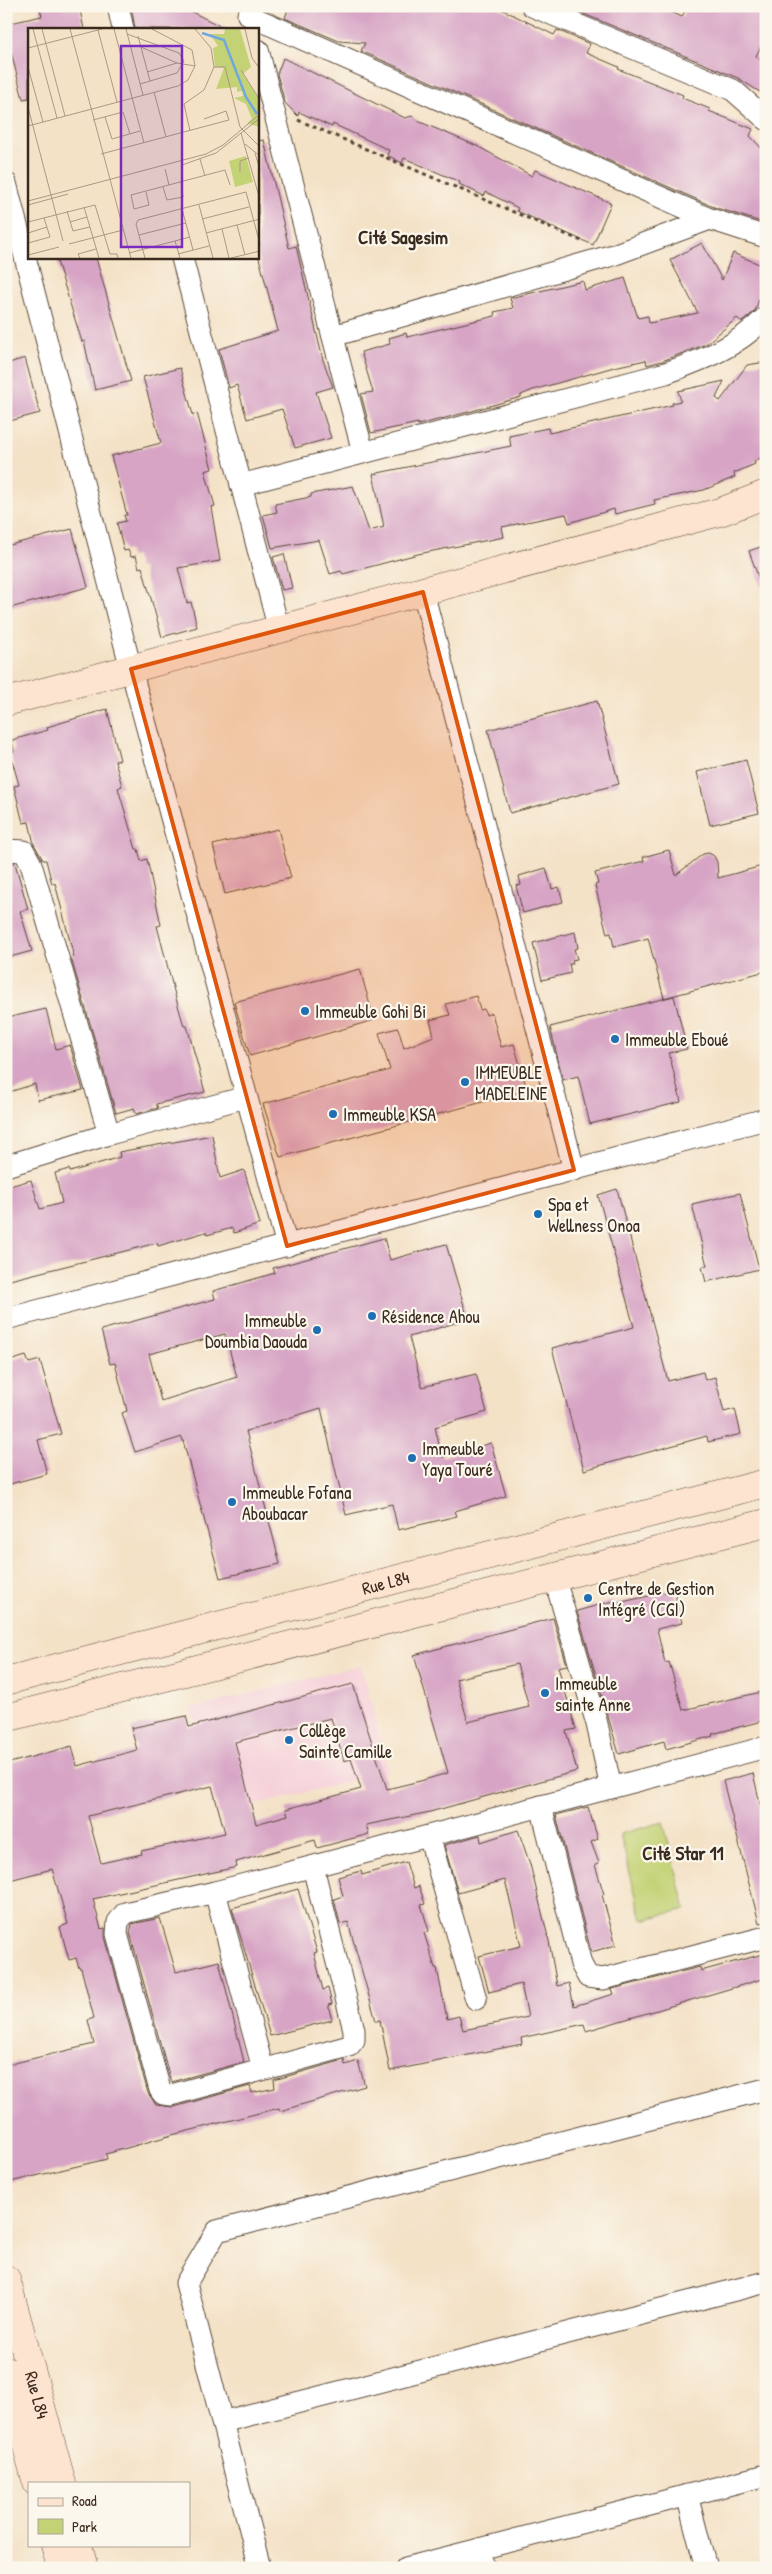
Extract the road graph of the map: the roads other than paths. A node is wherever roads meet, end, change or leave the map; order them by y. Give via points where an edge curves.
1 (118, 6) edge
2 (532, 6) edge
3 (248, 17) edge
4 (123, 28) edge
5 (259, 54) edge
6 (766, 119) edge
7 (6, 183) edge
8 (710, 219) junction
9 (766, 237) edge
10 (182, 259) edge
11 (766, 317) edge
12 (333, 336) junction
13 (363, 452) junction
14 (241, 485) junction
15 (766, 494) edge
16 (423, 592) junction
17 (279, 630) junction
18 (131, 669) junction
19 (6, 702) edge
20 (6, 850) edge
21 (246, 1096) junction
22 (766, 1119) edge
23 (109, 1134) junction
24 (6, 1166) edge
25 (574, 1170) junction
26 (287, 1246) junction
27 (6, 1319) edge
28 (766, 1483) edge
29 (766, 1523) edge
30 (554, 1576) junction
31 (6, 1682) edge
32 (6, 1718) edge
33 (764, 1754) edge
34 (611, 1788) junction
35 (541, 1806) junction
36 (429, 1836) junction
37 (312, 1867) junction
38 (216, 1892) junction
39 (766, 1937) edge
40 (476, 1999) dead end
41 (263, 2069) junction
42 (766, 2089) edge
43 (6, 2279) edge
44 (766, 2282) edge
45 (17, 2357) edge
46 (6, 2371) edge
47 (222, 2422) junction
48 (766, 2474) edge
49 (37, 2482) edge
50 (62, 2482) edge
51 (687, 2495) junction
52 (54, 2546) edge
53 (78, 2546) edge
54 (481, 2558) edge
55 (61, 2568) edge
56 (84, 2568) edge
57 (260, 2568) edge
58 (406, 2568) edge
59 (706, 2568) edge

1 - 4 street
2 - 6 street via 733,90
3 - 8 street
5 - 12 street
7 - 18 street
8 - 9 street
8 - 12 street via 613,255
10 - 14 street
11 - 13 street via 747,336 717,354 666,372
12 - 13 street
13 - 14 street
14 - 17 street
15 - 16 main road via 723,511
16 - 17 main road
16 - 25 street
17 - 18 main road
18 - 19 main road
18 - 21 street
20 - 23 street via 24,851 31,864
21 - 23 street
21 - 26 street
22 - 25 street
23 - 24 street
25 - 26 street
26 - 27 street
28 - 31 main road, Rue L84
29 - 30 main road, Rue L84
30 - 32 main road, Rue L84
30 - 34 street via 598,1724
33 - 34 street
34 - 35 street
35 - 36 street
35 - 39 street via 581,1964 588,1977 603,1979
36 - 37 street
36 - 40 street
37 - 38 street
37 - 41 street via 354,2040 349,2046
38 - 41 street
38 - 41 street via 125,1913 118,1922 117,1934 163,2094 171,2095
42 - 47 street via 217,2232 186,2284
43 - 45 main road, Rue L84
44 - 47 street
45 - 50 main road, Rue L84
46 - 49 main road, Rue L84
47 - 57 street
48 - 51 street
51 - 54 street
51 - 59 street
52 - 55 main road
53 - 56 main road
54 - 58 street

